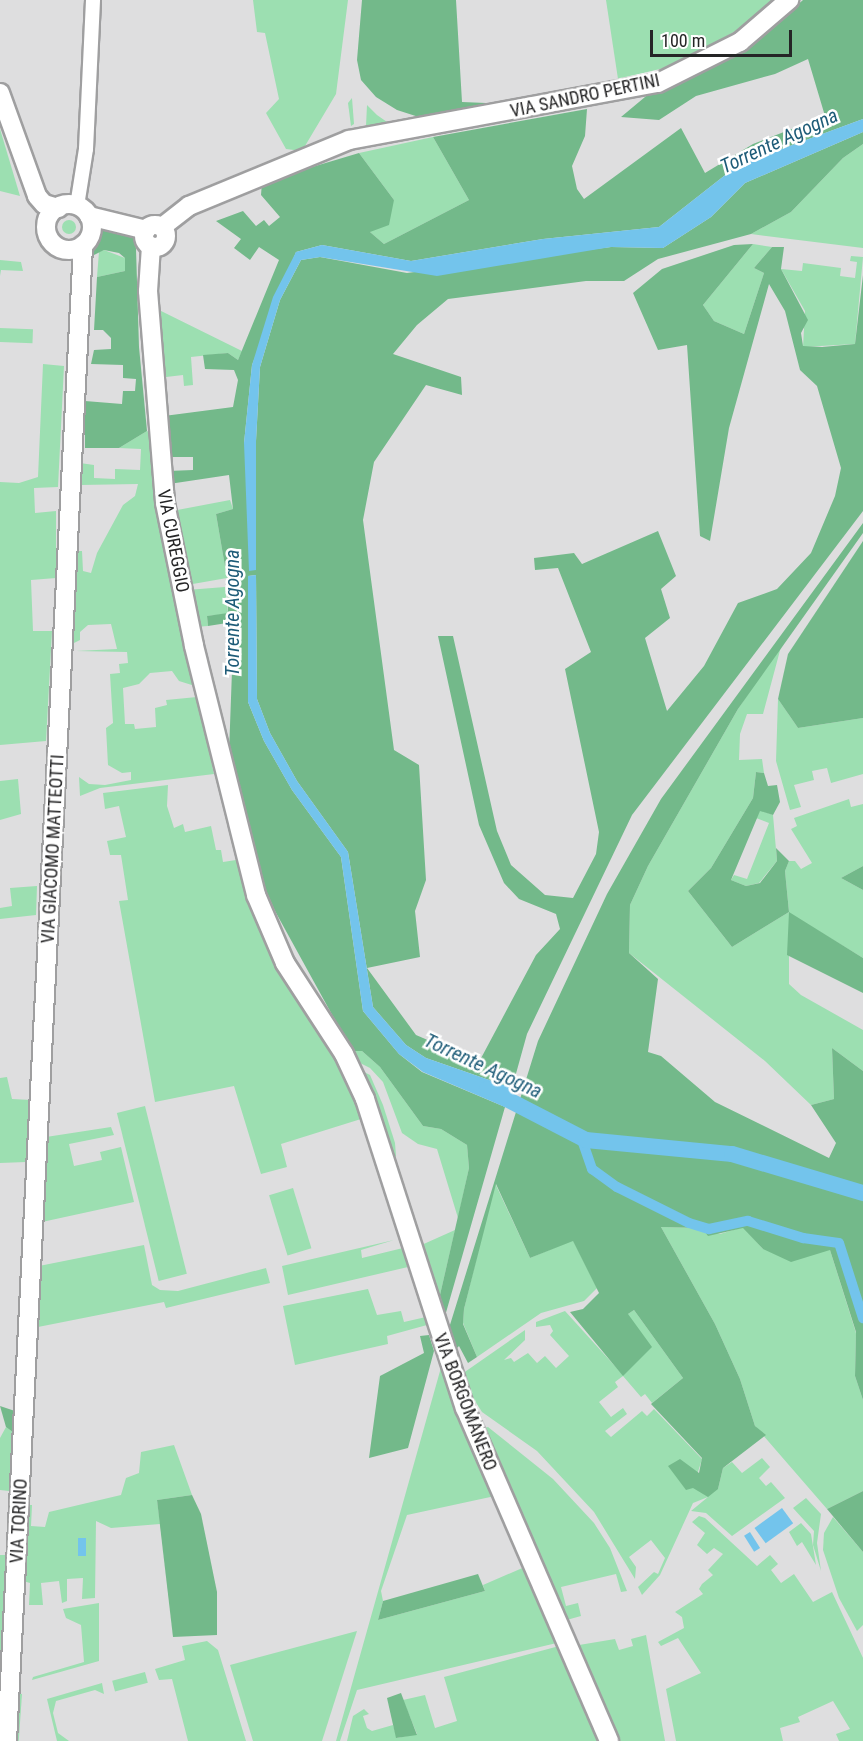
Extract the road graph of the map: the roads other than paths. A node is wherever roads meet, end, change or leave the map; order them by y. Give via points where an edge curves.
1 (93, 0) edge
2 (789, 0) edge
3 (0, 93) edge
4 (37, 196) junction
5 (58, 208) junction
6 (86, 216) junction
7 (46, 225) junction
8 (153, 234) junction
9 (76, 248) junction
10 (344, 1053) joint
11 (26, 1409) joint
12 (7, 1741) edge
13 (609, 1741) edge

1 - 6 street
2 - 8 main road, VIA SANDRO PERTINI via 740,42 658,83 359,137 189,206
3 - 4 main road
4 - 5 main road via 44,204
4 - 7 main road via 34,200
5 - 6 main road
5 - 7 main road
6 - 8 main road via 111,219
6 - 9 main road
7 - 9 main road via 54,244
8 - 10 main road, VIA CUREGGIO via 148,302 165,503 194,646 256,896 285,963
9 - 11 main road, VIA GIACOMO MATTEOTTI via 80,288
10 - 13 main road, VIA BORGOMANERO via 365,1099 465,1407
11 - 12 main road, VIA TORINO

